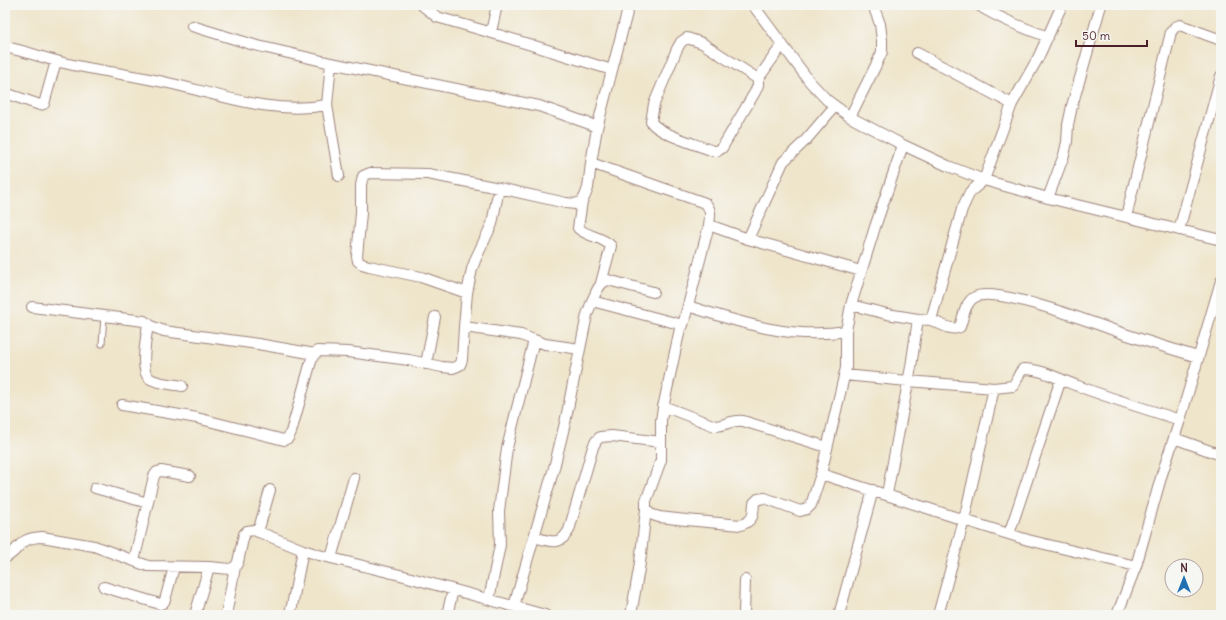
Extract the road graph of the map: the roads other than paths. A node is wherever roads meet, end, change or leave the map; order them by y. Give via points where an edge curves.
1 (422, 5) edge
2 (497, 5) edge
3 (629, 5) edge
4 (753, 5) edge
5 (873, 5) edge
6 (978, 5) edge
7 (1062, 5) edge
8 (1101, 5) edge
9 (192, 26) dead end
10 (491, 32) junction
11 (1048, 37) junction
12 (1221, 40) edge
13 (782, 45) junction
14 (5, 47) edge
15 (916, 53) dead end
16 (56, 61) junction
17 (330, 63) junction
18 (612, 70) junction
19 (1221, 76) edge
20 (758, 79) junction
21 (5, 93) edge
22 (1012, 104) junction
23 (327, 105) junction
24 (835, 106) junction
25 (850, 117) junction
26 (597, 128) junction
27 (903, 145) junction
28 (591, 162) junction
29 (339, 176) dead end
30 (984, 180) junction
31 (499, 188) junction
32 (1048, 198) junction
33 (582, 201) junction
34 (1126, 217) junction
35 (709, 225) junction
36 (1179, 230) junction
37 (748, 239) junction
38 (1221, 240) edge
39 (861, 271) junction
40 (1221, 281) edge
41 (601, 284) junction
42 (653, 292) dead end
43 (467, 293) junction
44 (592, 301) junction
45 (851, 305) junction
46 (688, 306) junction
47 (32, 307) dead end
48 (104, 316) junction
49 (435, 317) dead end
50 (918, 318) junction
51 (931, 320) junction
52 (148, 323) junction
53 (681, 324) junction
54 (464, 327) junction
55 (846, 331) junction
56 (534, 340) junction
57 (102, 344) dead end
58 (580, 349) junction
59 (315, 354) junction
60 (1198, 357) junction
61 (426, 364) junction
62 (844, 374) junction
63 (1061, 379) junction
64 (908, 381) junction
65 (182, 386) dead end
66 (994, 388) junction
67 (122, 405) dead end
68 (663, 406) junction
69 (1180, 420) junction
70 (1174, 438) junction
71 (662, 442) junction
72 (827, 447) junction
73 (1221, 455) edge
74 (821, 474) junction
75 (190, 476) dead end
76 (354, 478) dead end
77 (95, 488) dead end
78 (270, 490) dead end
79 (873, 490) junction
80 (887, 494) junction
81 (148, 503) junction
82 (646, 509) junction
83 (964, 520) junction
84 (258, 532) junction
85 (1008, 534) junction
86 (534, 538) junction
87 (303, 550) junction
88 (5, 558) edge
89 (330, 558) junction
90 (134, 561) junction
91 (1136, 566) junction
92 (174, 567) junction
93 (209, 567) junction
94 (235, 567) junction
95 (745, 580) dead end
96 (104, 586) dead end
97 (453, 590) junction
98 (488, 599) junction
99 (514, 606) junction
100 (195, 615) edge
101 (226, 615) edge
102 (288, 615) edge
103 (447, 615) edge
104 (546, 615) edge
105 (631, 615) edge
106 (744, 615) edge
107 (839, 615) edge
108 (938, 615) edge
109 (1117, 615) edge

1 - 10 street via 437,17
2 - 10 street
3 - 18 street
4 - 13 street
5 - 25 street via 880,24 882,52
6 - 11 street via 1020,27
7 - 11 street
8 - 32 street via 1072,106 1064,155
9 - 17 street via 254,45
10 - 18 street
11 - 22 street
12 - 34 street via 1180,25 1172,32
13 - 20 street
13 - 24 street via 810,82
14 - 16 street
15 - 22 street
16 - 21 street via 44,104 40,105
16 - 23 street via 164,82 249,104 314,108
17 - 23 street
17 - 26 street via 539,106
18 - 26 street
19 - 36 street
20 - 20 street via 755,92 722,148 717,151 664,132 651,122 654,104 677,49 687,38 702,43
22 - 30 street
23 - 29 street
24 - 25 street
24 - 37 street via 783,162
25 - 27 street
26 - 28 street
27 - 30 street
27 - 39 street
28 - 33 street via 588,188
28 - 35 street via 705,203 709,206
30 - 32 street
30 - 51 street via 970,192 962,209
31 - 33 street via 566,203 576,204
31 - 43 street via 492,224 476,258
31 - 43 street via 428,174 370,173 363,176 358,261 369,266 421,277
32 - 34 street
33 - 41 street via 578,228 582,232 607,241 611,246
34 - 36 street
35 - 37 street
35 - 46 street
36 - 38 street
37 - 39 street
39 - 45 street
40 - 60 street
41 - 42 street via 608,280
41 - 44 street
43 - 54 street
44 - 53 street
44 - 58 street
45 - 50 street
45 - 55 street
46 - 53 street via 683,325
46 - 55 street via 757,326 809,333
47 - 48 street
48 - 52 street
48 - 57 lane
49 - 61 street
50 - 51 street
50 - 64 street
51 - 60 street via 957,329 970,301 975,297 994,296 1047,307
52 - 59 street via 164,331
52 - 65 street via 144,362 146,374 149,378
53 - 68 street
54 - 56 street via 521,335
54 - 61 street via 460,365 453,368
55 - 62 street
56 - 58 street via 544,344
56 - 98 street via 507,448 499,511 500,545
58 - 86 street via 565,423
59 - 61 street via 317,351 348,352
59 - 67 street via 291,432 284,440 197,418
60 - 69 street
62 - 64 street
62 - 72 street
63 - 66 street via 1041,371 1023,369 1013,386
63 - 69 street
63 - 85 street
64 - 66 street
64 - 80 street
66 - 83 street
68 - 71 street
68 - 72 street via 715,426 739,420
69 - 70 street
70 - 73 street
70 - 91 street
71 - 82 street via 660,465 646,501
71 - 86 street via 600,437 593,447 566,536 554,542
72 - 74 street
74 - 79 street
74 - 82 street via 812,505 807,509 800,511 765,498 758,499 754,503 753,517 741,525 659,517 650,514
75 - 81 street via 157,472
76 - 89 street
77 - 81 street
78 - 84 street
79 - 80 street
79 - 107 street
80 - 83 street
81 - 90 street
82 - 105 street
83 - 85 street
83 - 108 street
84 - 87 street
84 - 94 street via 250,530 244,534
85 - 91 street
86 - 99 street
87 - 89 street
87 - 102 street
88 - 90 street via 26,539 42,537 94,546
89 - 97 street
90 - 92 street via 148,566
91 - 109 street
92 - 93 street
92 - 96 street via 163,603 154,604
93 - 94 street
93 - 100 street
94 - 101 street
95 - 106 street
97 - 98 street
97 - 103 street
98 - 99 street
99 - 104 street

